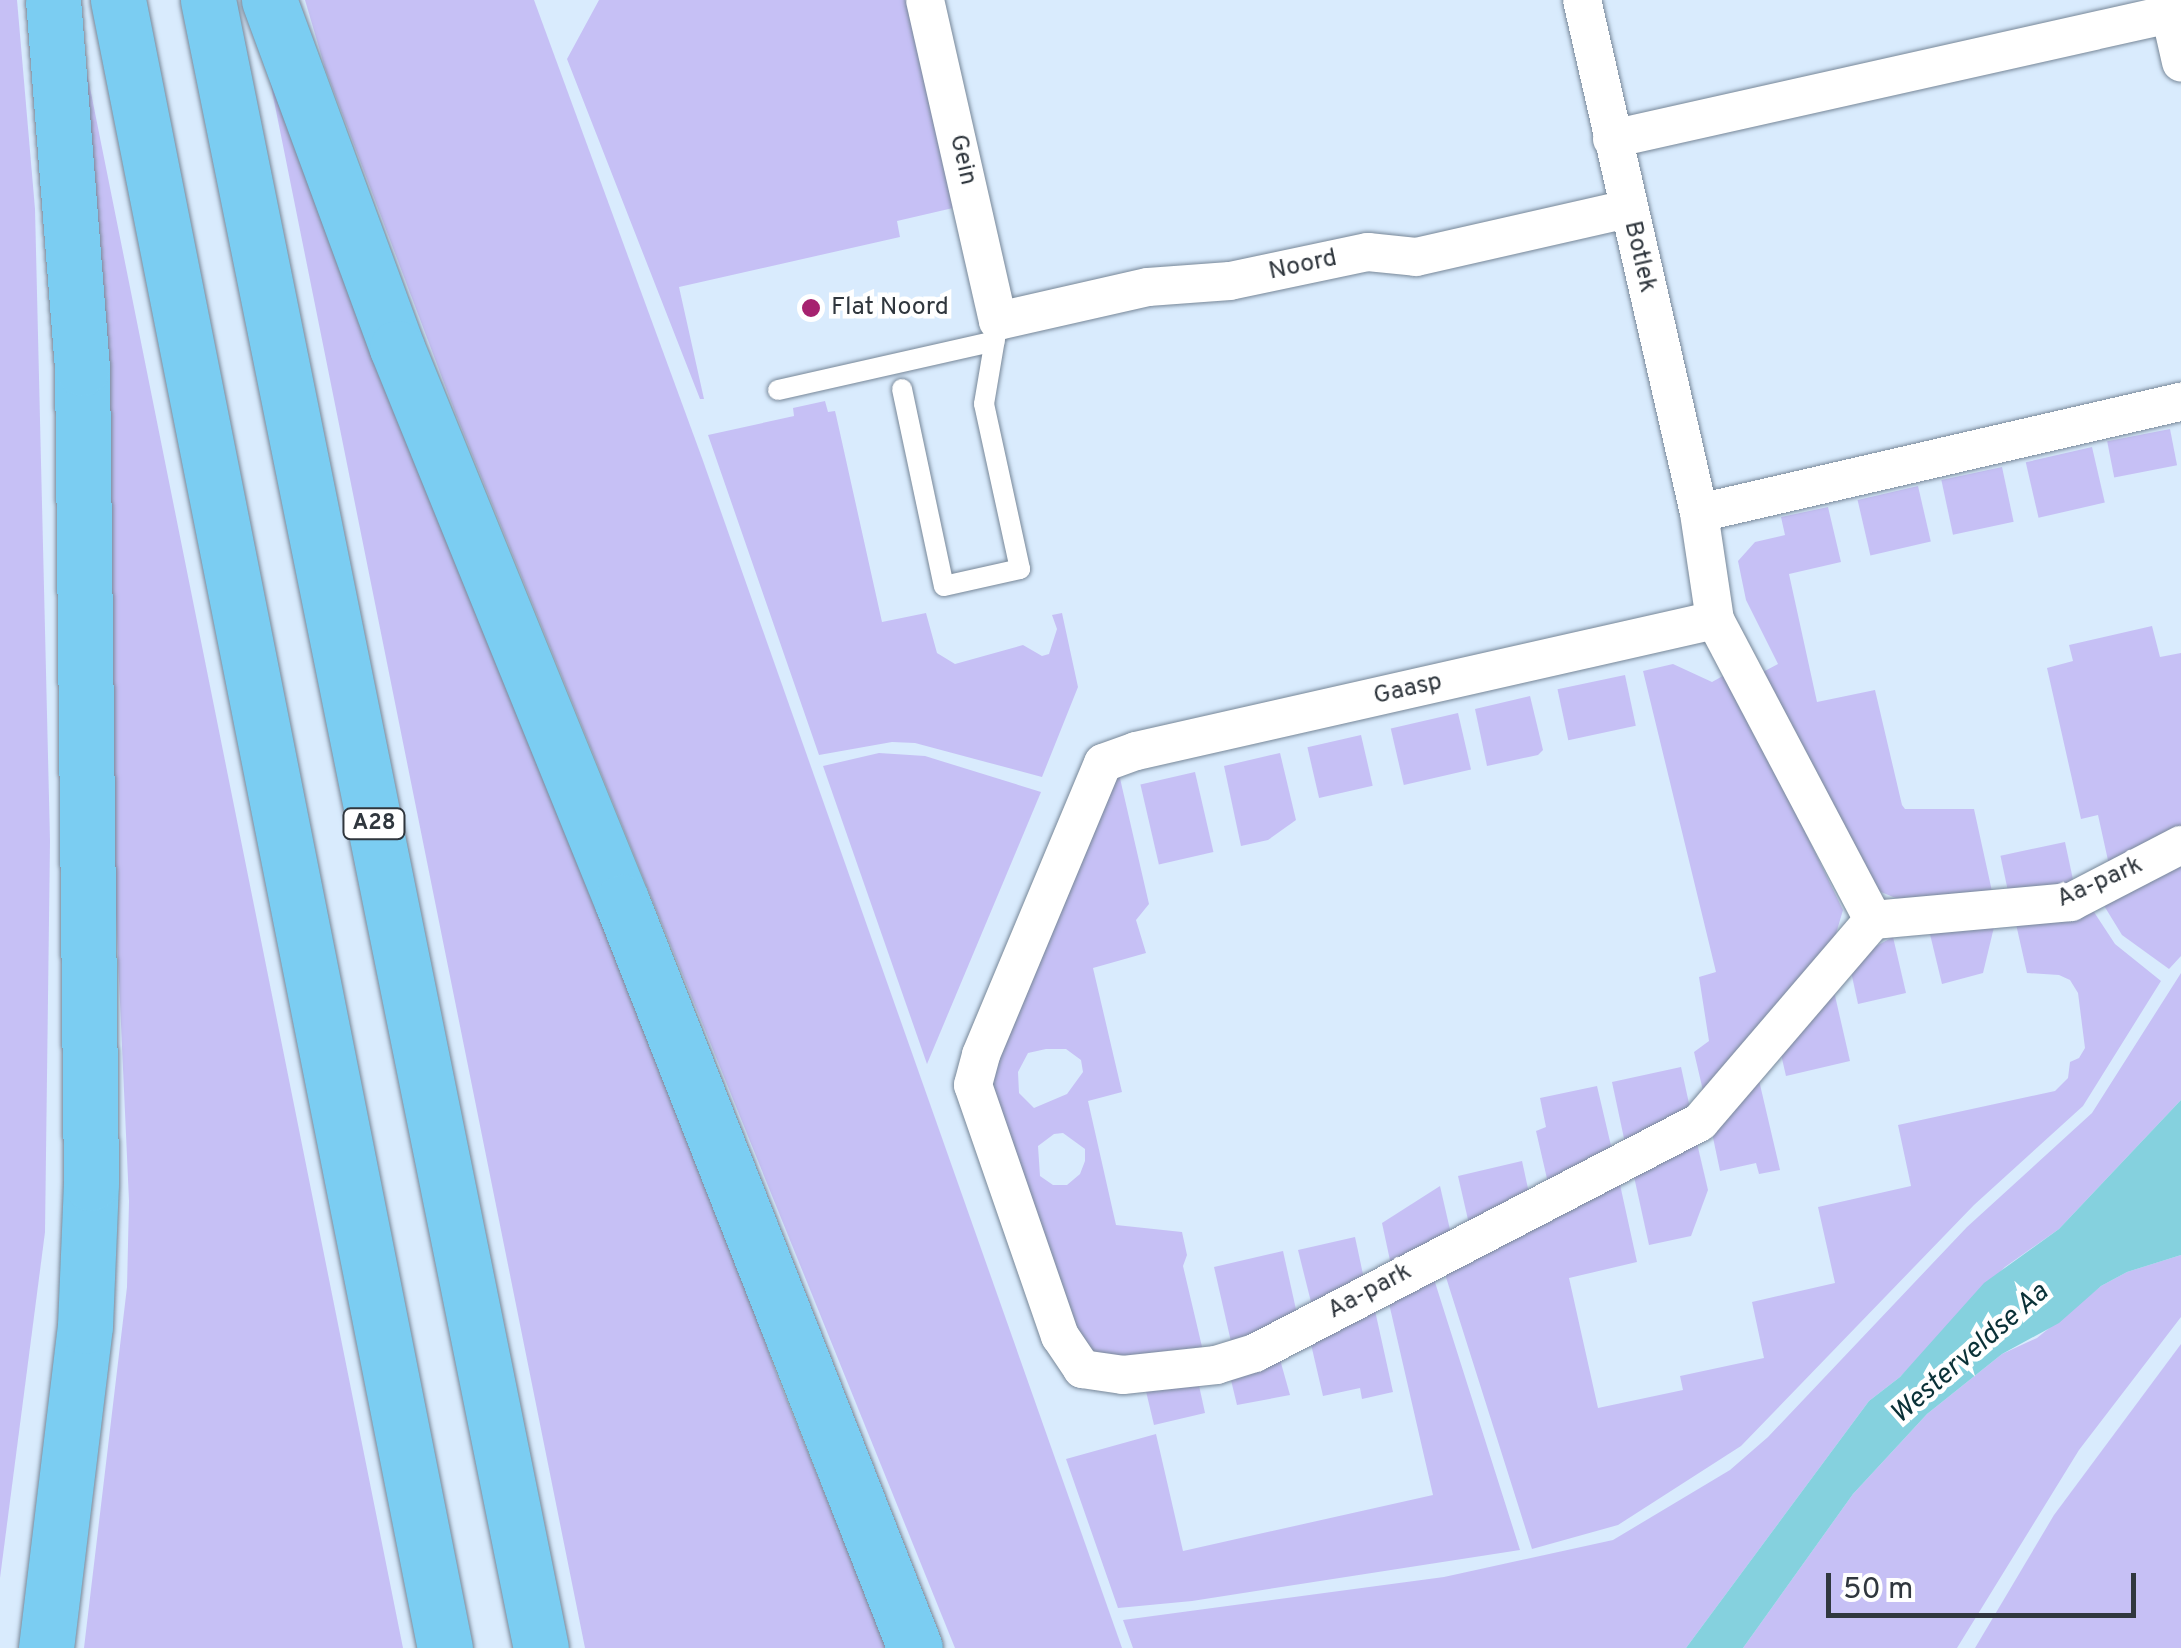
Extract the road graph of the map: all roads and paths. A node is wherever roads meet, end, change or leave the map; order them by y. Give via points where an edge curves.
1 (52, 0) edge
2 (118, 0) edge
3 (208, 0) edge
4 (270, 0) edge
5 (925, 0) edge
6 (1582, 0) edge
7 (2169, 7) edge
8 (2181, 62) edge
9 (1612, 139) junction
10 (1628, 209) junction
11 (996, 331) junction
12 (902, 389) dead end
13 (778, 390) dead end
14 (2181, 402) edge
15 (1699, 513) junction
16 (1715, 620) junction
17 (1103, 764) joint
18 (2181, 845) edge
19 (1874, 920) junction
20 (46, 1648) edge
21 (445, 1648) edge
22 (540, 1648) edge
23 (915, 1648) edge

1 - 20 highway via 82,368 91,1184 85,1326
2 - 21 highway
3 - 22 highway, A28
4 - 23 highway via 396,348
5 - 11 street, Gein
6 - 9 street, Botlek
7 - 8 street
7 - 9 street
9 - 10 street, Botlek
10 - 11 street, Noord via 1416,256 1368,252 1230,282 1148,286
10 - 15 street, Botlek
11 - 12 lane via 984,404 1020,569 944,586
11 - 13 lane, Noord
14 - 15 street
15 - 16 street, Botlek
16 - 17 street, Gaasp via 1136,751
16 - 19 street, Botlek
17 - 19 street, Aa-park via 973,1085 1060,1336 1076,1364 1103,1375 1201,1367 1255,1353 1700,1122
18 - 19 street, Aa-park via 2055,906

